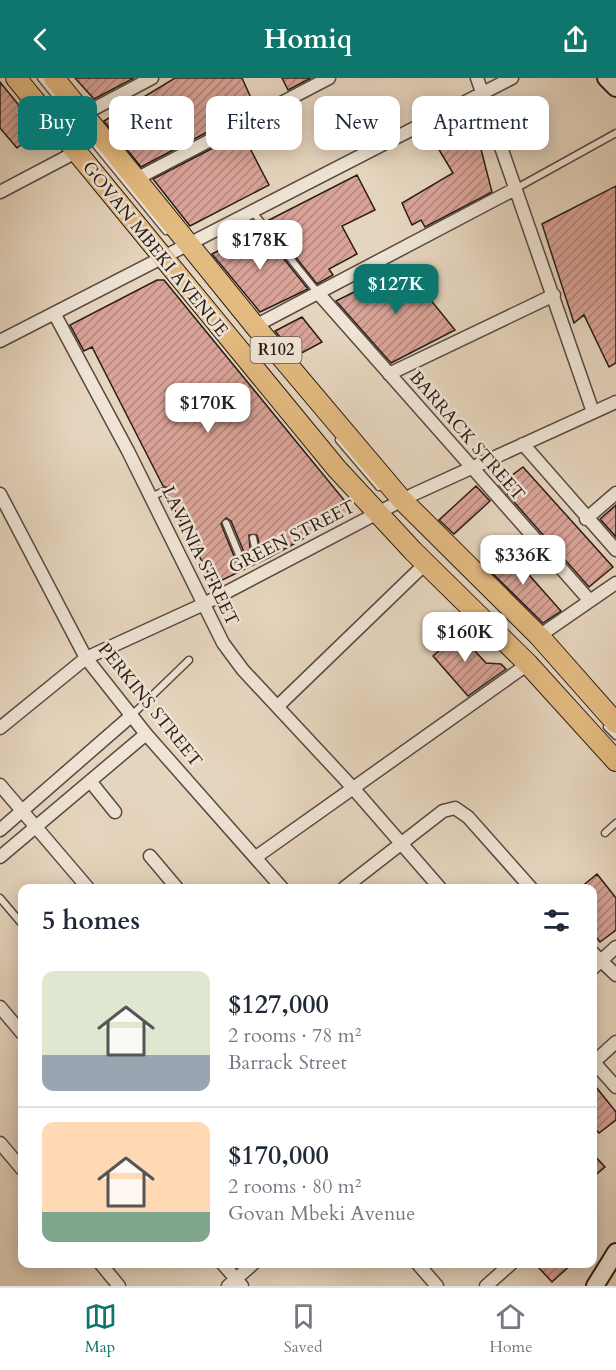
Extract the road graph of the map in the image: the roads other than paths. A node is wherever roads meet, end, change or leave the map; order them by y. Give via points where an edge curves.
1 (16, 78) edge
2 (41, 78) edge
3 (54, 78) edge
4 (152, 78) edge
5 (329, 78) edge
6 (477, 78) edge
7 (512, 78) edge
8 (606, 78) edge
9 (616, 88) edge
10 (482, 93) junction
11 (69, 96) edge
12 (97, 107) edge
13 (97, 130) edge
14 (616, 133) edge
15 (82, 152) junction
16 (136, 179) junction
17 (515, 189) junction
18 (0, 192) edge
19 (251, 211) junction
20 (177, 252) junction
21 (318, 293) junction
22 (554, 295) junction
23 (54, 313) junction
24 (255, 326) junction
25 (0, 341) edge
26 (388, 374) junction
27 (616, 402) edge
28 (593, 412) junction
29 (334, 435) dead end
30 (523, 444) junction
31 (470, 468) junction
32 (382, 490) dead end
33 (164, 491) dead end
34 (0, 494) edge
35 (616, 494) edge
36 (151, 497) junction
37 (391, 506) junction
38 (586, 519) junction
39 (226, 523) dead end
40 (400, 524) dead end
41 (253, 538) dead end
42 (616, 550) edge
43 (425, 564) junction
44 (616, 583) edge
45 (590, 601) junction
46 (204, 604) junction
47 (539, 636) junction
48 (86, 658) junction
49 (189, 660) dead end
50 (528, 664) junction
51 (565, 692) dead end
52 (278, 706) junction
53 (131, 716) junction
54 (613, 725) edge
55 (0, 728) edge
56 (146, 734) junction
57 (616, 750) edge
58 (616, 761) edge
59 (90, 781) junction
60 (0, 785) edge
61 (353, 788) junction
62 (22, 812) junction
63 (116, 812) dead end
64 (616, 823) edge
65 (35, 828) junction
66 (0, 830) edge
67 (605, 833) dead end
68 (400, 843) junction
69 (150, 856) dead end
70 (0, 857) edge
71 (256, 857) junction
72 (84, 884) edge
73 (174, 884) edge
74 (279, 884) edge
75 (349, 884) edge
76 (436, 884) edge
77 (527, 884) edge
78 (0, 898) edge
79 (18, 919) edge
80 (616, 947) edge
81 (597, 960) edge
82 (597, 962) edge
83 (616, 975) edge
84 (0, 1007) edge
85 (18, 1028) edge
86 (616, 1042) edge
87 (597, 1058) edge
88 (597, 1066) edge
89 (616, 1087) edge
90 (0, 1143) edge
91 (18, 1162) edge
92 (613, 1263) edge
93 (104, 1268) edge
94 (225, 1268) edge
95 (249, 1268) edge
96 (421, 1268) edge
97 (506, 1268) edge
98 (235, 1284) edge
99 (119, 1286) edge
100 (437, 1286) edge
101 (486, 1286) edge
102 (595, 1286) edge

1 - 15 main road, GOVAN MBEKI AVENUE / R102
2 - 20 lane
3 - 11 main road, GOVAN MBEKI AVENUE / R102
4 - 12 street
5 - 16 street
6 - 10 street
7 - 10 street
8 - 9 main road
10 - 17 street
10 - 19 street
13 - 16 main road, GOVAN MBEKI AVENUE / R102
14 - 17 lane
15 - 18 street
15 - 20 main road, GOVAN MBEKI AVENUE / R102
16 - 20 main road, GOVAN MBEKI AVENUE / R102
17 - 21 street
17 - 22 street
19 - 20 street
19 - 21 lane
20 - 23 street
20 - 24 main road, GOVAN MBEKI AVENUE / R102
20 - 37 main road, GOVAN MBEKI AVENUE / R102 via 337,469
21 - 24 street
21 - 26 street, BARRACK STREET
22 - 26 street
22 - 28 street
23 - 25 street
23 - 36 street, LAVINIA STREET
24 - 37 main road, GOVAN MBEKI AVENUE / R102
26 - 31 street, BARRACK STREET
27 - 28 street, GREEN STREET
28 - 30 street, GREEN STREET
29 - 32 lane
30 - 31 street, GREEN STREET
30 - 38 street
31 - 37 street, GREEN STREET
31 - 45 street, BARRACK STREET
33 - 36 lane
34 - 48 street, PERKINS STREET
35 - 38 street
36 - 46 street, LAVINIA STREET
37 - 40 lane
37 - 43 main road, GOVAN MBEKI AVENUE / R102
37 - 46 street, GREEN STREET
37 - 47 main road, GOVAN MBEKI AVENUE / R102
38 - 42 street
39 - 41 lane via 240,556 247,558 256,552
43 - 50 main road, GOVAN MBEKI AVENUE / R102
43 - 52 street
44 - 45 street
45 - 47 street
46 - 48 street, GREEN STREET
46 - 52 street, LAVINIA STREET via 234,659
47 - 54 main road, GOVAN MBEKI AVENUE / R102
48 - 53 street, PERKINS STREET
48 - 55 street, GREEN STREET
49 - 53 lane
50 - 58 main road, GOVAN MBEKI AVENUE / R102
50 - 61 street
51 - 57 lane
52 - 61 street, LAVINIA STREET
53 - 56 street, PERKINS STREET
53 - 62 street
56 - 59 street
56 - 71 street, PERKINS STREET
59 - 63 street
59 - 65 street
60 - 62 street
61 - 68 street, LAVINIA STREET
61 - 71 street
62 - 65 street
62 - 66 street
64 - 67 lane
65 - 70 street
65 - 72 street
68 - 75 street
68 - 76 street, LAVINIA STREET
68 - 77 street via 438,814 455,808 468,817
69 - 73 street
71 - 74 street, PERKINS STREET
78 - 79 lane
80 - 81 street
82 - 83 street
84 - 85 street
86 - 87 street
88 - 89 street
90 - 91 street
92 - 102 main road
93 - 99 street
94 - 98 street
95 - 98 street
96 - 100 street
97 - 101 street

